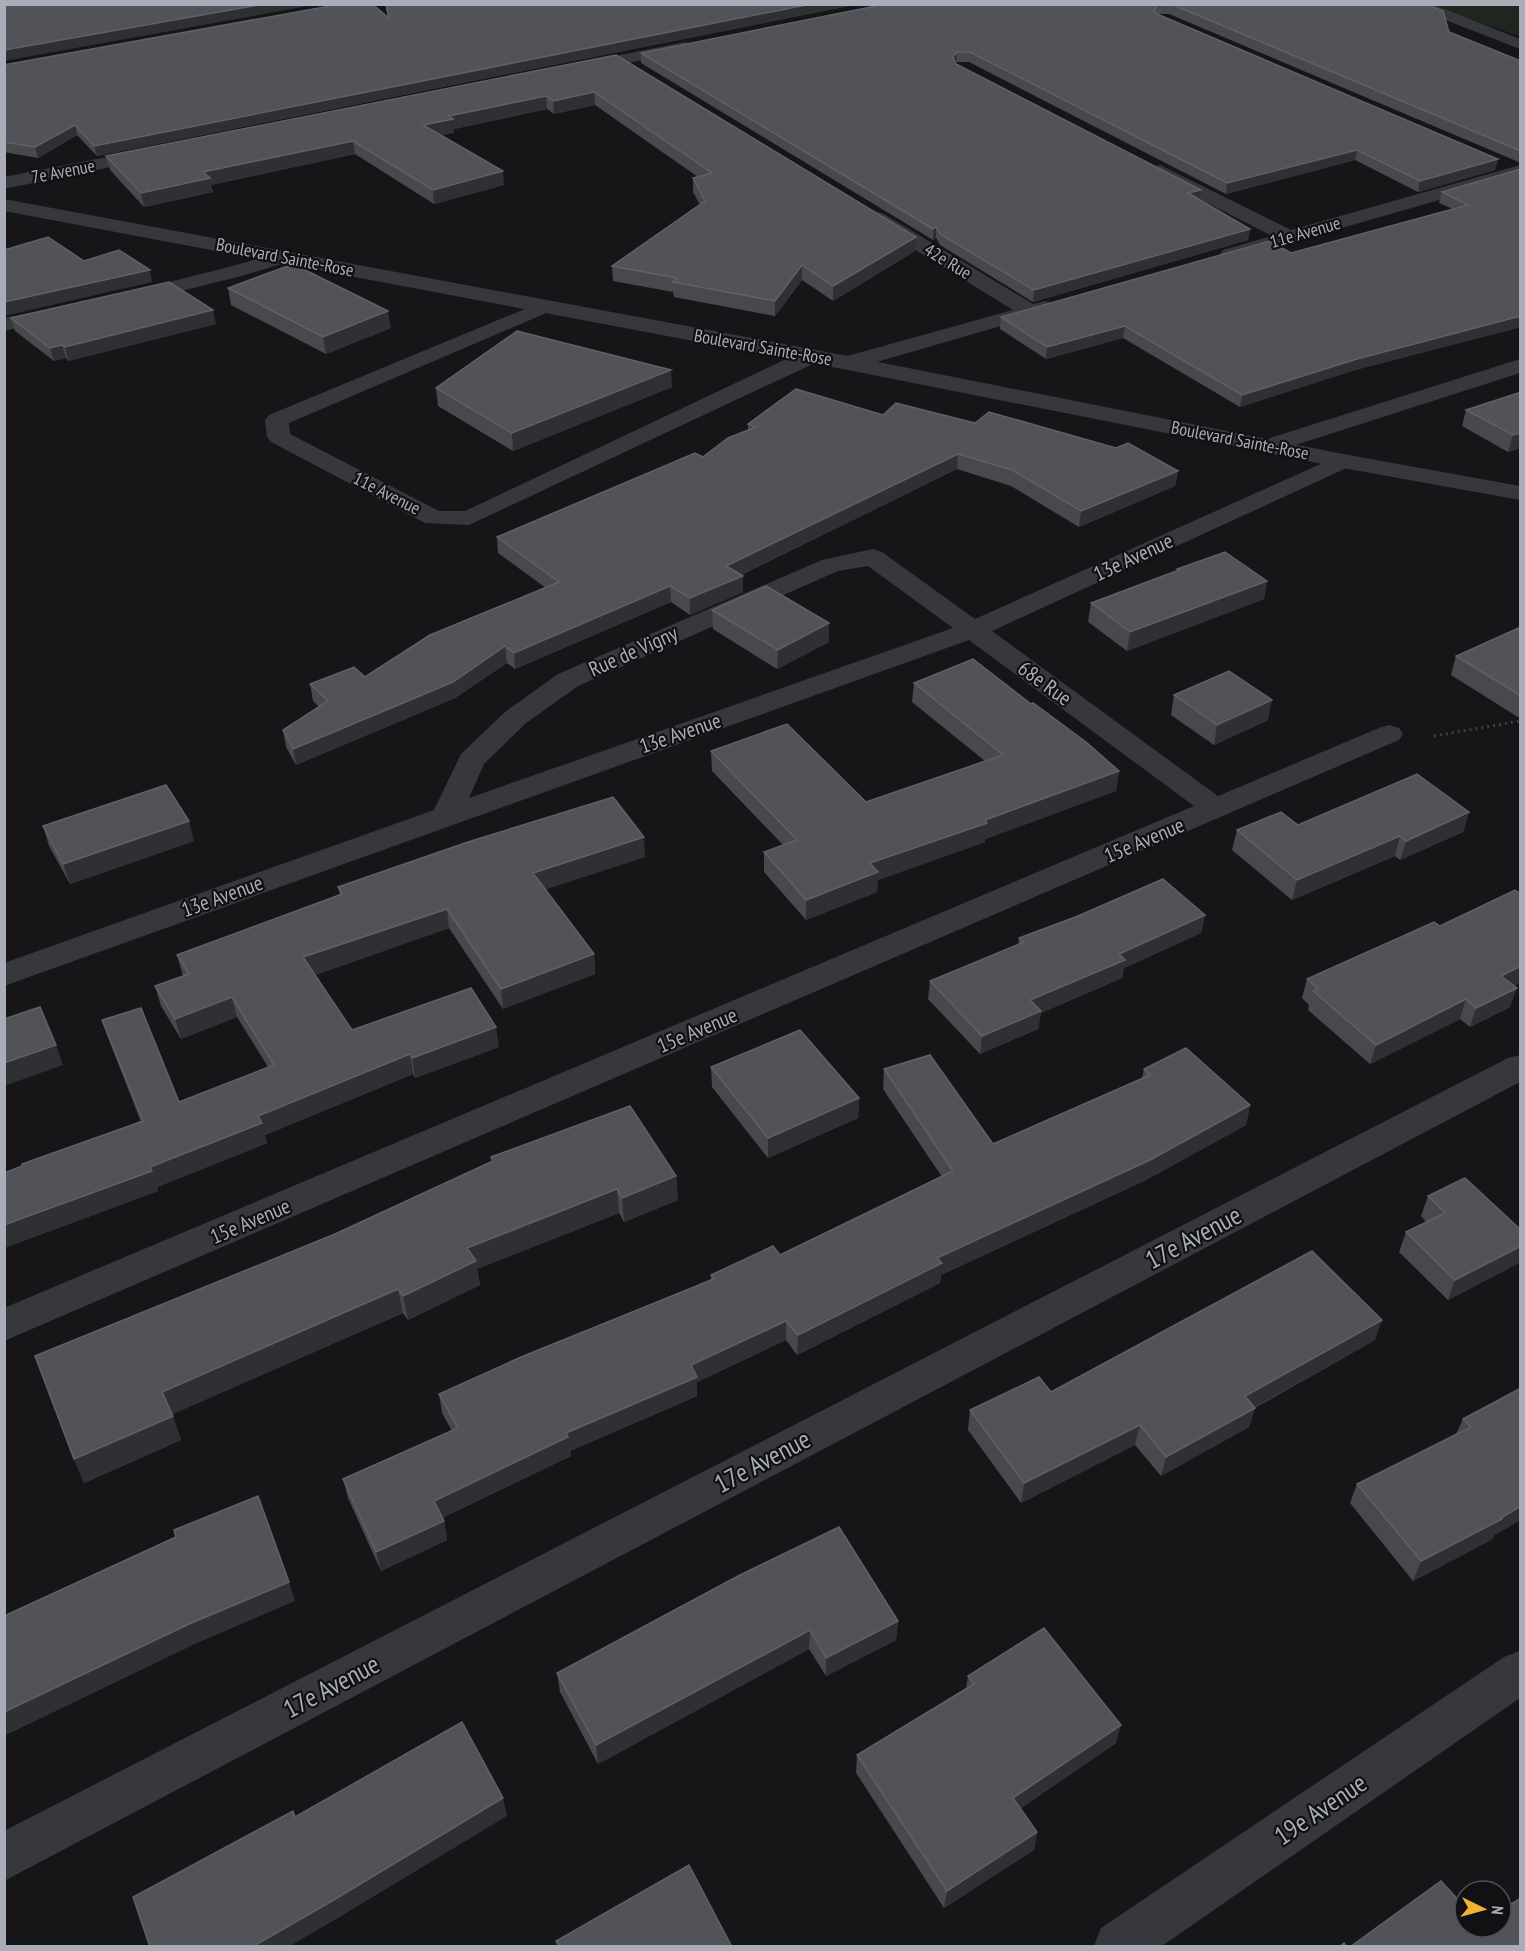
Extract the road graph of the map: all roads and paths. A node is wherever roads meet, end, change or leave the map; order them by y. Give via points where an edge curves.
1 (1417, 4) edge
2 (701, 44) edge
3 (1521, 44) edge
4 (620, 60) junction
5 (562, 72) edge
6 (640, 72) edge
7 (167, 150) edge
8 (1141, 161) edge
9 (1499, 162) dead end
10 (1520, 171) edge
11 (4, 183) edge
12 (4, 205) edge
13 (860, 207) edge
14 (1289, 237) junction
15 (284, 257) junction
16 (1210, 260) edge
17 (1063, 301) edge
18 (111, 302) edge
19 (544, 307) junction
20 (79, 309) edge
21 (1029, 311) junction
22 (4, 325) edge
23 (810, 356) junction
24 (848, 363) junction
25 (1521, 366) edge
26 (1272, 445) junction
27 (1343, 461) junction
28 (1521, 493) edge
29 (873, 557) joint
30 (973, 630) junction
31 (1521, 721) edge
32 (1389, 734) dead end
33 (1434, 736) dead end
34 (1217, 809) junction
35 (446, 816) junction
36 (4, 975) edge
37 (1521, 1066) edge
38 (4, 1325) edge
39 (1521, 1672) edge
40 (4, 1857) edge
41 (1119, 1947) edge

1 - 3 street
2 - 4 street
4 - 5 street
4 - 6 street
7 - 11 street, 7e Avenue
8 - 14 street
9 - 10 street
10 - 14 street, 11e Avenue
12 - 15 street, Boulevard Sainte-Rose
13 - 21 street, 42e Rue
14 - 16 street, 11e Avenue
15 - 18 street
15 - 19 street, Boulevard Sainte-Rose
17 - 21 street
19 - 23 street, Boulevard Sainte-Rose
19 - 23 street, 11e Avenue via 277,420 279,437 434,518 469,518
20 - 22 street
21 - 24 street
23 - 24 street, Boulevard Sainte-Rose
24 - 26 street, Boulevard Sainte-Rose
25 - 26 street
26 - 27 street, Boulevard Sainte-Rose
27 - 28 street, Boulevard Sainte-Rose
27 - 30 street, 13e Avenue
29 - 30 street, 68e Rue
29 - 35 street, Rue de Vigny via 831,565 568,680 515,718 471,760
30 - 34 street, 68e Rue
30 - 35 street, 13e Avenue
31 - 33 path
32 - 34 street, 15e Avenue
34 - 38 street, 15e Avenue
35 - 36 street, 13e Avenue
37 - 40 street, 17e Avenue
39 - 41 street, 19e Avenue

